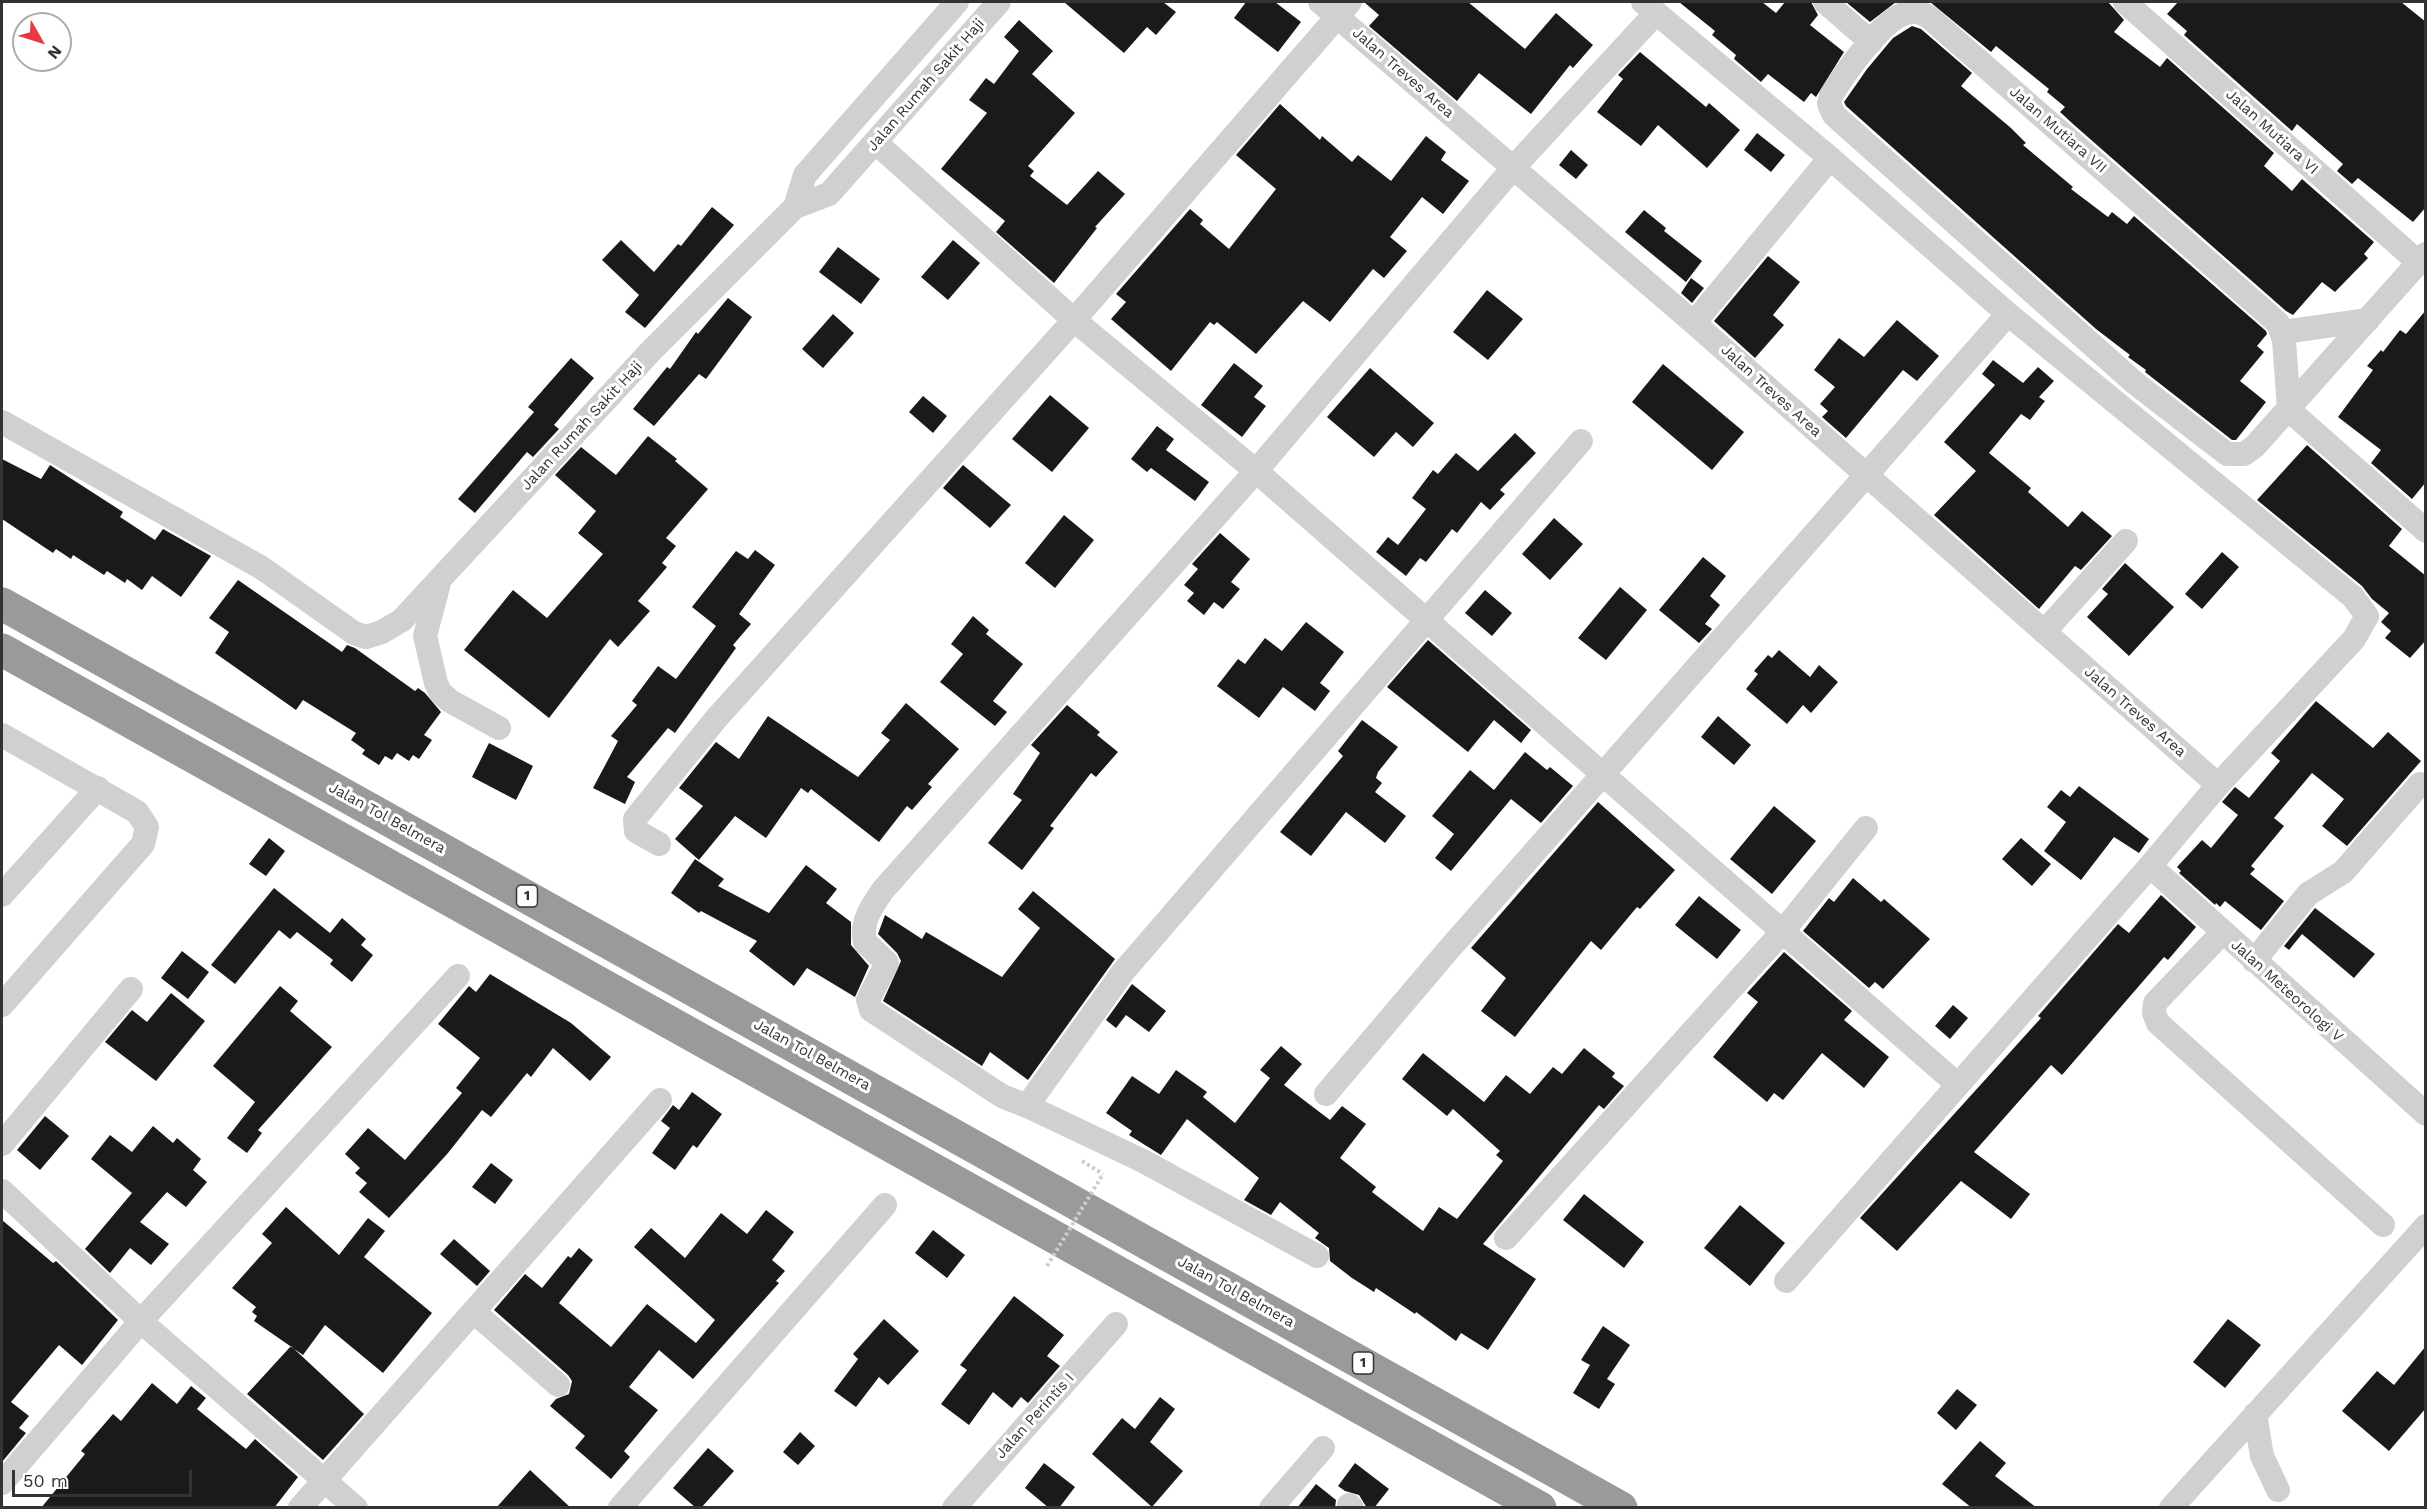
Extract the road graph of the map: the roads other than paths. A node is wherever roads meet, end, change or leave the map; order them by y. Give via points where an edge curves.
1 (957, 2) edge
2 (999, 2) edge
3 (1825, 2) edge
4 (2125, 2) edge
5 (1336, 7) edge
6 (1650, 7) edge
7 (1871, 42) junction
8 (875, 142) junction
9 (1830, 158) junction
10 (1513, 168) junction
11 (795, 207) junction
12 (2422, 258) edge
13 (2008, 314) junction
14 (1074, 320) junction
15 (2368, 320) junction
16 (1694, 322) junction
17 (2283, 332) junction
18 (2289, 410) junction
19 (2, 422) edge
20 (1581, 441) dead end
21 (1256, 471) junction
22 (1865, 476) junction
23 (2425, 530) edge
24 (2126, 541) dead end
25 (440, 582) junction
26 (2, 604) edge
27 (1426, 620) junction
28 (2044, 632) junction
29 (2, 650) edge
30 (499, 728) dead end
31 (2, 735) edge
32 (1604, 775) junction
33 (2420, 784) dead end
34 (2218, 785) junction
35 (98, 788) junction
36 (1866, 828) dead end
37 (659, 844) dead end
38 (2150, 866) junction
39 (2, 895) edge
40 (1784, 930) junction
41 (2223, 932) junction
42 (2254, 961) junction
43 (459, 976) dead end
44 (131, 989) dead end
45 (2, 1005) edge
46 (1958, 1085) junction
47 (1326, 1094) dead end
48 (660, 1100) dead end
49 (1027, 1106) junction
50 (2426, 1114) edge
51 (2, 1144) edge
52 (2, 1191) edge
53 (885, 1205) dead end
54 (2383, 1225) dead end
55 (2426, 1226) edge
56 (1506, 1238) dead end
57 (1317, 1256) dead end
58 (1786, 1281) dead end
59 (474, 1312) junction
60 (141, 1321) junction
61 (1116, 1324) dead end
62 (558, 1385) dead end
63 (2256, 1414) junction
64 (1323, 1448) dead end
65 (324, 1480) junction
66 (2, 1483) edge
67 (2278, 1490) dead end
68 (300, 1508) edge
69 (357, 1508) edge
70 (620, 1508) edge
71 (954, 1508) edge
72 (1271, 1508) edge
73 (1540, 1508) edge
74 (1622, 1508) edge
75 (2171, 1508) edge

1 - 11 street, Jalan Rumah Sakit Haji via 805,175
2 - 8 street, Jalan Rumah Sakit Haji
3 - 7 street
4 - 12 street, Jalan Mutiara VI
5 - 10 street, Jalan Treves Area
5 - 14 street
6 - 9 street
6 - 10 street
7 - 17 street, Jalan Mutiara VII via 1901,15 1916,11 1930,18 2278,323
7 - 18 street, Jalan Mutiara VII via 1831,96 1829,104 1834,115 2134,383 2232,456 2255,446
8 - 11 street, Jalan Rumah Sakit Haji via 829,194
8 - 14 street
9 - 13 street
9 - 16 street
10 - 16 street, Jalan Treves Area
10 - 21 street
11 - 25 street, Jalan Rumah Sakit Haji via 650,352
12 - 15 street
13 - 22 street
13 - 34 street via 2353,597 2367,616 2354,639
14 - 21 street
14 - 37 street via 716,720 636,819 636,831
15 - 17 street
15 - 18 street
16 - 22 street, Jalan Treves Area
17 - 18 street
18 - 23 street
19 - 25 street, Jalan Rumah Sakit Haji via 262,568 354,633 366,637 382,632 402,620
20 - 27 street
21 - 27 street
21 - 49 street via 883,890 868,914 865,942 887,963 867,1000 871,1010 1002,1096
22 - 28 street, Jalan Treves Area
22 - 32 street
24 - 28 street
25 - 30 street via 425,636 436,683 450,701
26 - 74 highway, Jalan Tol Belmera / 1
27 - 32 street
27 - 49 street via 1123,972
28 - 34 street, Jalan Treves Area
29 - 73 highway
31 - 35 street
32 - 40 street
32 - 47 street via 1449,948
33 - 42 street via 2343,872 2308,894
34 - 38 street
35 - 39 street
35 - 45 street via 144,818 147,827 143,844
36 - 40 street
38 - 41 street, Jalan Meteorologi V
38 - 46 street
40 - 46 street
40 - 56 street
41 - 42 street, Jalan Meteorologi V
41 - 54 street via 2155,1003 2158,1023
42 - 50 street, Jalan Meteorologi V
43 - 60 street
44 - 51 street
46 - 58 street
48 - 59 street
49 - 57 street via 1143,1161
52 - 60 street
53 - 70 street
55 - 63 street
59 - 62 street
59 - 65 street
60 - 65 street
60 - 66 street
61 - 71 street, Jalan Perintis I
63 - 67 street via 2262,1456
63 - 75 street
64 - 72 street
65 - 68 street
65 - 69 street

